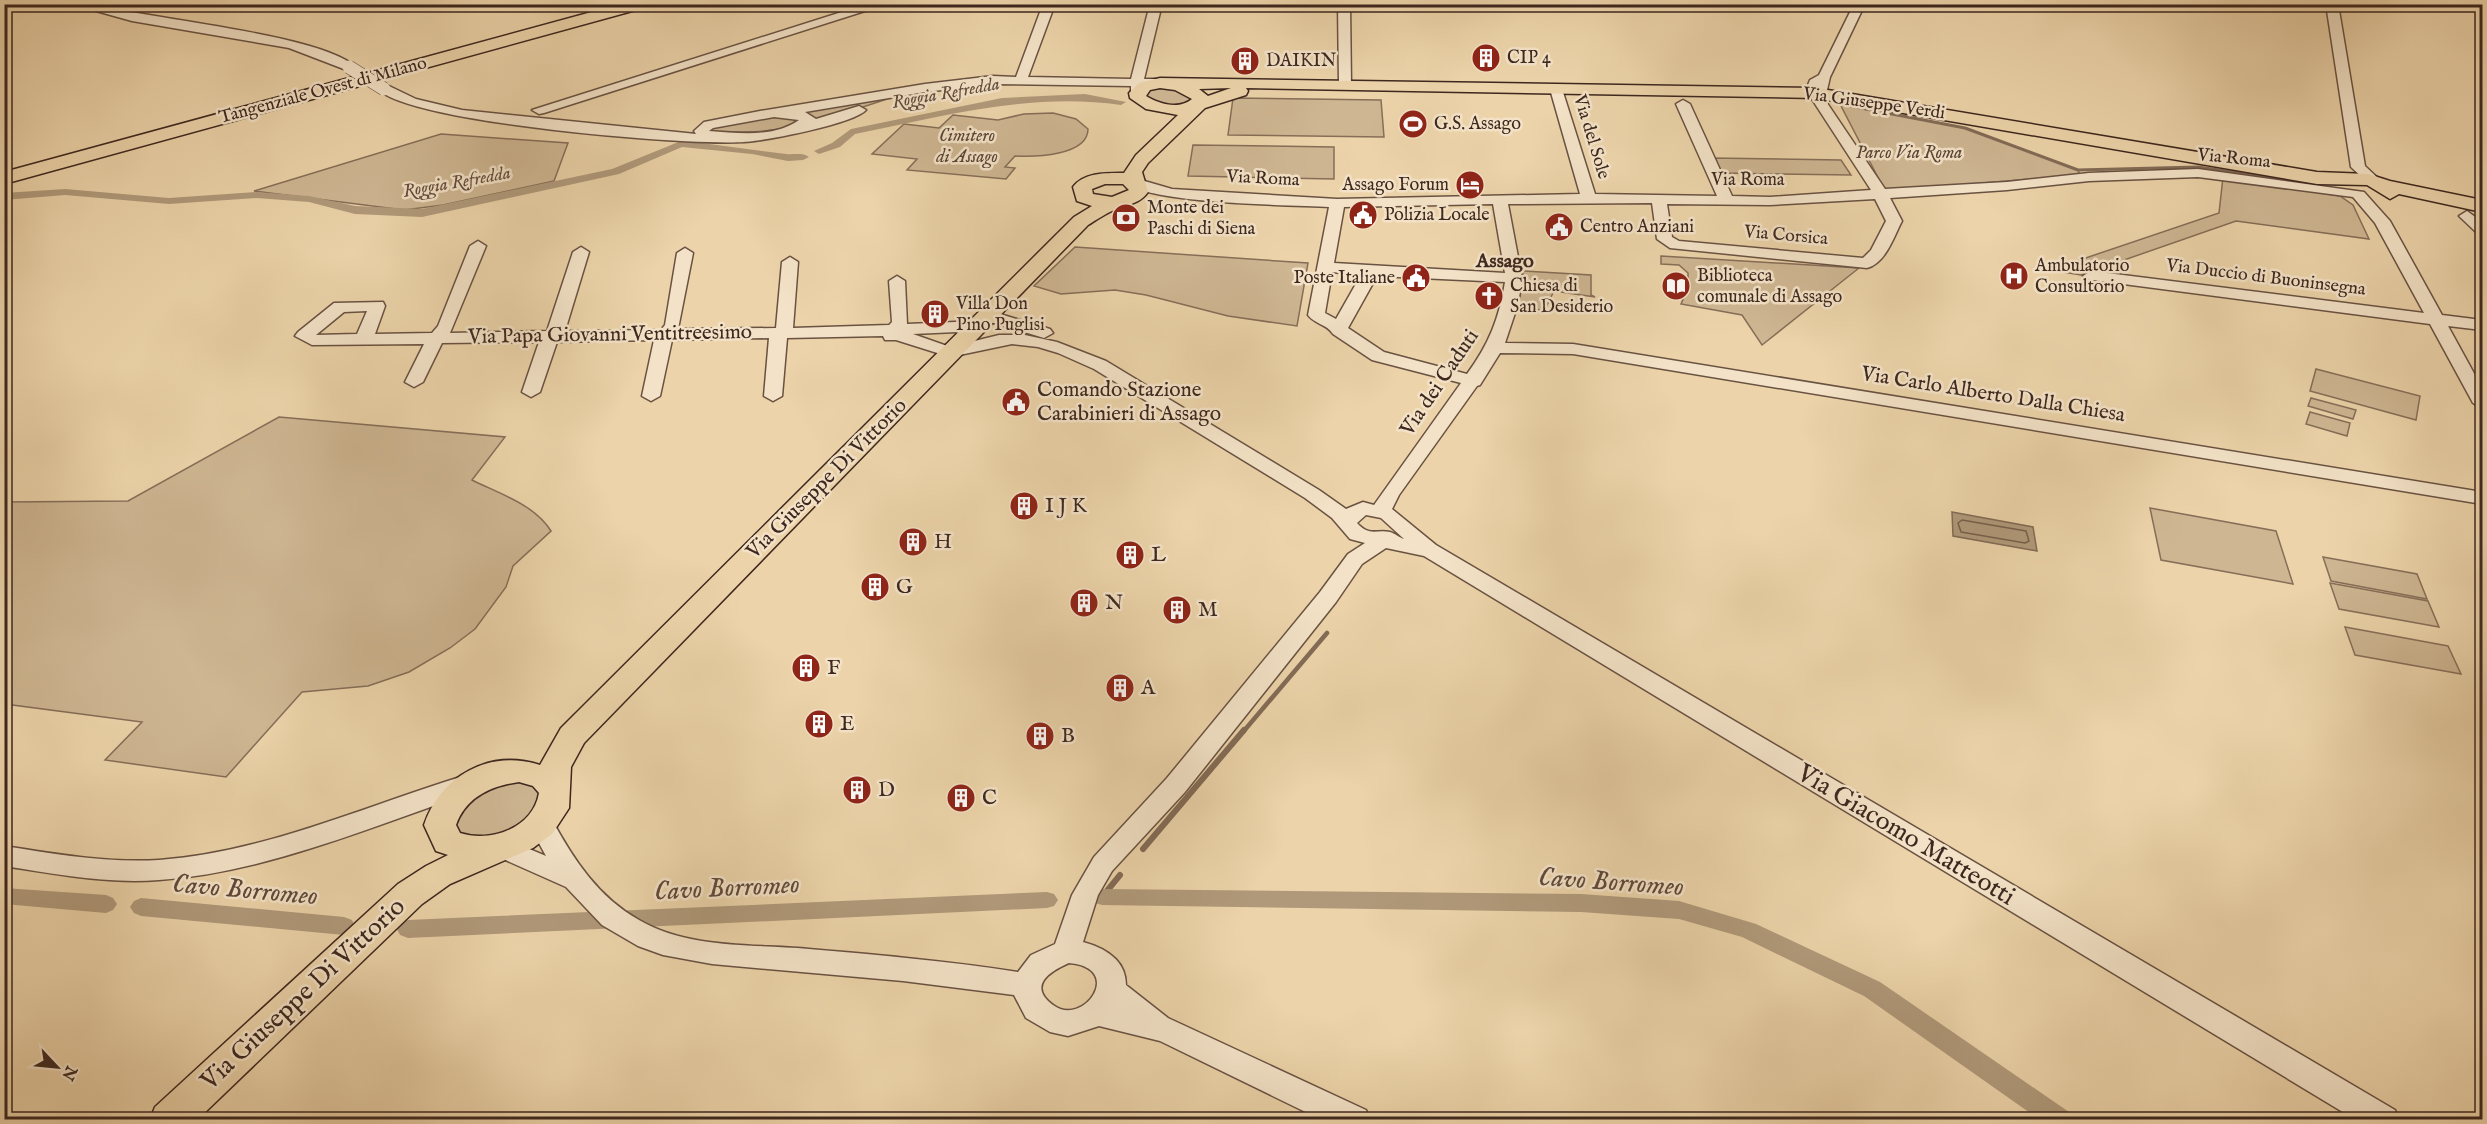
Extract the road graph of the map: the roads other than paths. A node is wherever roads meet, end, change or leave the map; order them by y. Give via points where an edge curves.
1 (76, 4) edge
2 (615, 4) edge
3 (641, 4) edge
4 (864, 4) edge
5 (882, 4) edge
6 (1049, 4) edge
7 (1156, 4) edge
8 (1344, 4) edge
9 (1860, 4) edge
10 (2332, 4) edge
11 (837, 16) junction
12 (1021, 80) junction
13 (1039, 80) junction
14 (964, 83) junction
15 (1166, 83) junction
16 (1318, 85) junction
17 (1345, 85) junction
18 (1820, 85) junction
19 (1556, 88) junction
20 (1141, 95) junction
21 (1199, 104) junction
22 (1683, 104) dead end
23 (538, 110) dead end
24 (784, 112) junction
25 (597, 128) junction
26 (706, 130) junction
27 (796, 130) junction
28 (731, 137) junction
29 (1162, 139) junction
30 (1142, 159) junction
31 (4, 170) edge
32 (4, 178) edge
33 (1102, 178) junction
34 (1134, 182) junction
35 (2354, 185) junction
36 (1172, 193) junction
37 (1881, 195) junction
38 (1589, 198) junction
39 (1659, 199) junction
40 (1088, 200) junction
41 (1500, 200) junction
42 (1727, 200) junction
43 (1118, 202) junction
44 (1337, 203) junction
45 (2475, 211) edge
46 (1081, 221) junction
47 (2482, 230) edge
48 (478, 246) dead end
49 (580, 252) dead end
50 (685, 253) dead end
51 (790, 262) dead end
52 (1325, 267) junction
53 (1368, 271) junction
54 (2091, 276) dead end
55 (1514, 278) junction
56 (897, 281) dead end
57 (2437, 320) junction
58 (984, 321) junction
59 (1012, 324) junction
60 (2482, 325) edge
61 (1340, 327) junction
62 (781, 333) junction
63 (894, 333) junction
64 (667, 334) junction
65 (553, 336) junction
66 (439, 337) junction
67 (364, 339) dead end
68 (1001, 340) junction
69 (948, 341) junction
70 (926, 343) junction
71 (1495, 348) junction
72 (1100, 365) junction
73 (1474, 381) junction
74 (414, 382) dead end
75 (531, 392) dead end
76 (651, 396) dead end
77 (773, 396) dead end
78 (2482, 403) edge
79 (1312, 494) junction
80 (2482, 498) edge
81 (1380, 513) junction
82 (1350, 526) junction
83 (1382, 540) junction
84 (1429, 550) junction
85 (1355, 559) junction
86 (572, 736) junction
87 (490, 776) junction
88 (554, 786) junction
89 (409, 803) junction
90 (542, 825) junction
91 (441, 829) junction
92 (497, 849) junction
93 (4, 856) edge
94 (580, 889) junction
95 (410, 894) junction
96 (1067, 951) junction
97 (1027, 985) junction
98 (1103, 1002) junction
99 (169, 1119) edge
100 (1354, 1119) edge
101 (2384, 1119) edge

1 - 25 street, bridge via 286,43 325,54 412,102 453,112
2 - 31 highway, Tangenziale Ovest di Milano
3 - 32 highway, Tangenziale Ovest di Milano
4 - 11 street
5 - 11 street
6 - 12 street
7 - 20 street
8 - 17 street
9 - 18 street
10 - 35 street
11 - 23 street
12 - 13 street
12 - 14 street
13 - 20 street
13 - 20 street
14 - 24 street
14 - 27 street via 912,93
15 - 16 main road, Via Giuseppe Verdi
15 - 20 main road via 1145,86
15 - 21 main road via 1199,95
16 - 17 main road, Via Giuseppe Verdi
16 - 21 main road, Via Giuseppe Verdi via 1242,90
17 - 19 main road, Via Giuseppe Verdi
18 - 19 main road, Via Giuseppe Verdi
18 - 35 main road, Via Giuseppe Verdi
18 - 37 street
19 - 38 street, Via del Sole
20 - 21 main road via 1178,109
20 - 29 main road via 1165,120
21 - 29 main road
22 - 42 street
24 - 26 street
24 - 27 street via 809,119
25 - 26 street
25 - 28 street via 686,138
26 - 28 street
27 - 28 street
29 - 30 main road
30 - 33 main road
30 - 34 main road via 1133,172
33 - 34 main road
33 - 40 main road, Via Giuseppe Di Vittorio via 1082,187 1081,194
34 - 36 street, Via Roma
34 - 43 main road via 1139,192
35 - 37 street, Via Roma via 2198,173 2089,177
35 - 45 main road, Via Giuseppe Verdi via 2417,195
35 - 57 street via 2382,221
36 - 43 street, Via Roma
36 - 44 street, Via Roma
37 - 39 street, Via Corsica via 1894,221 1878,252 1867,263 1675,245 1664,236
37 - 42 street, Via Roma
38 - 39 street, Via Roma
38 - 41 street, Via Roma
39 - 42 street, Via Roma
40 - 43 main road
40 - 46 main road, Via Giuseppe Di Vittorio
41 - 44 street, Via Roma
41 - 55 street, Via dei Caduti
43 - 46 main road, Via Giuseppe Di Vittorio
44 - 52 street
45 - 47 street
46 - 58 main road, Via Giuseppe Di Vittorio
48 - 66 street
49 - 65 street
50 - 64 street via 673,326
51 - 62 street via 786,325
52 - 53 street
52 - 61 street via 1316,315
53 - 55 street
53 - 61 street via 1369,280
54 - 57 street, Via Duccio di Buoninsegna
55 - 71 street, Via dei Caduti
56 - 63 street via 900,322
57 - 60 street, Via Duccio di Buoninsegna
57 - 78 street
58 - 59 street, Via Papa Giovanni Ventitreesimo
58 - 69 main road, Via Giuseppe Di Vittorio
59 - 68 street via 1013,330
59 - 72 street, Via Papa Giovanni Ventitreesimo via 1084,348
61 - 73 street via 1378,356
62 - 63 street, Via Papa Giovanni Ventitreesimo
62 - 64 street, Via Papa Giovanni Ventitreesimo
62 - 77 street via 777,340
63 - 69 street, Via Papa Giovanni Ventitreesimo
63 - 70 street, Via Papa Giovanni Ventitreesimo
64 - 65 street, Via Papa Giovanni Ventitreesimo
64 - 76 street via 661,343
65 - 66 street, Via Papa Giovanni Ventitreesimo
65 - 75 street via 545,346
66 - 67 street, Via Papa Giovanni Ventitreesimo
66 - 74 street via 429,348
68 - 69 street, Via Papa Giovanni Ventitreesimo
68 - 72 street, Via Papa Giovanni Ventitreesimo via 1033,341
69 - 70 street, Via Papa Giovanni Ventitreesimo via 938,349
69 - 70 street, Via Papa Giovanni Ventitreesimo via 929,336
69 - 86 main road, Via Giuseppe Di Vittorio
71 - 73 street, Via dei Caduti
71 - 80 street, Via Carlo Alberto Dalla Chiesa via 1573,349
72 - 79 street, Via Papa Giovanni Ventitreesimo
73 - 81 street, Via dei Caduti via 1389,495
79 - 81 street, Via Papa Giovanni Ventitreesimo
79 - 82 street, Via Papa Giovanni Ventitreesimo
81 - 82 street via 1350,514
81 - 83 street via 1394,533
81 - 84 street, Via Giacomo Matteotti
82 - 83 street, Via Giacomo Matteotti via 1367,538
82 - 85 street
83 - 84 street, Via Giacomo Matteotti
83 - 85 street
84 - 101 street, Via Giacomo Matteotti
85 - 96 street via 1176,785 1093,878 1076,912
86 - 87 main road, Via Giuseppe Di Vittorio
86 - 88 main road, Via Giuseppe Di Vittorio via 555,767
87 - 88 main road via 535,772
87 - 89 street
87 - 91 main road via 449,802
88 - 90 main road via 555,803
89 - 91 street via 433,813
89 - 93 street via 257,854 185,867 75,867
90 - 92 main road via 523,839
90 - 94 street
91 - 92 main road via 447,842 456,848 473,852
91 - 95 main road via 430,864
92 - 94 street
92 - 95 main road via 438,875
94 - 97 street via 645,937 701,950 967,975
95 - 99 main road, Via Giuseppe Di Vittorio
96 - 97 street via 1041,962
96 - 98 street via 1085,952 1101,960 1112,979
97 - 98 street via 1032,1007 1054,1022 1076,1021
98 - 100 street

